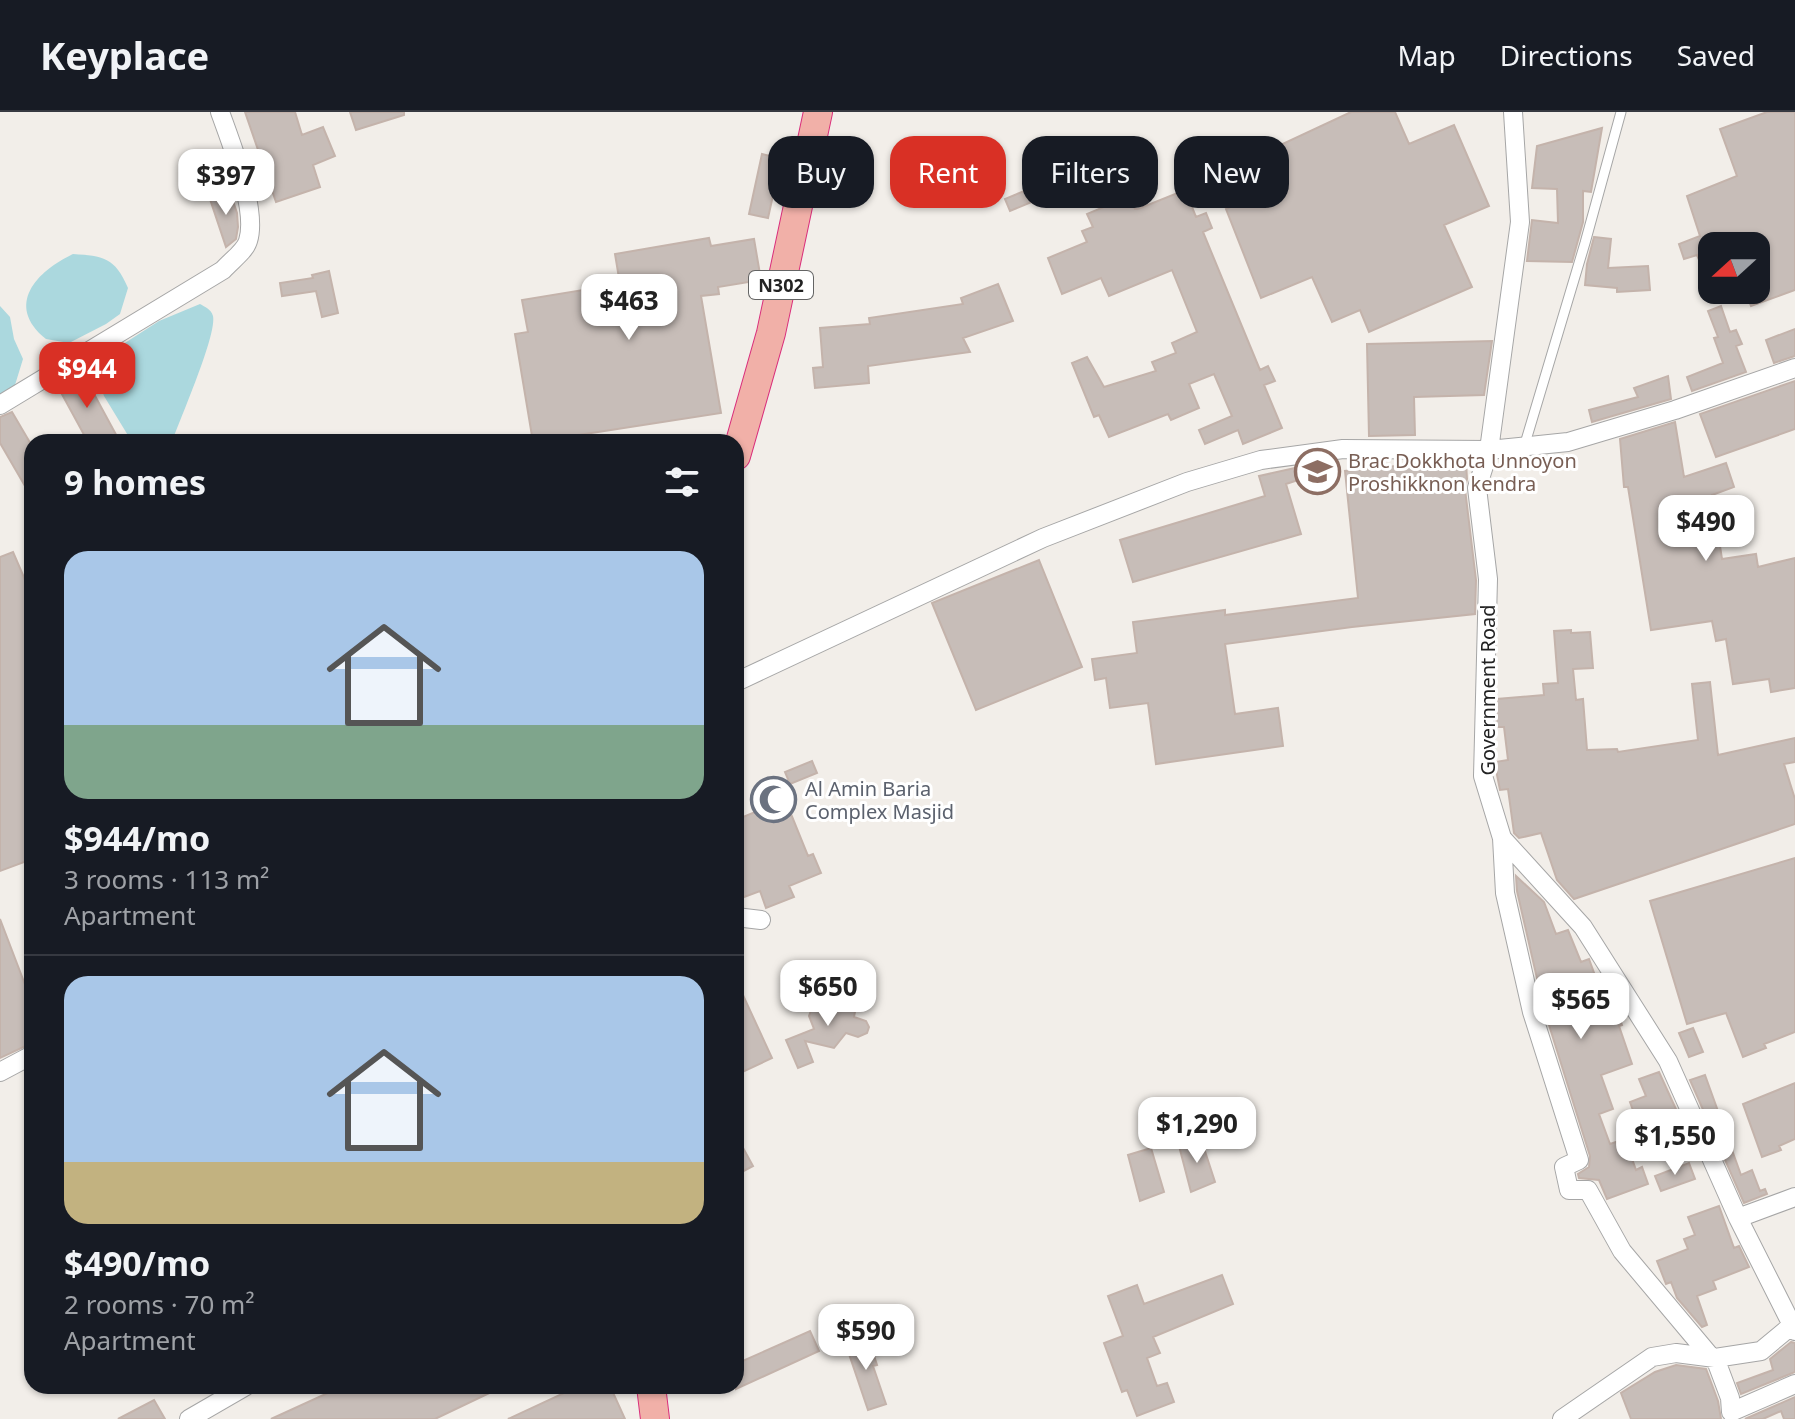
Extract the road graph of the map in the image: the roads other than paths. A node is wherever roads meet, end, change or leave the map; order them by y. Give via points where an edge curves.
1 (220, 112) edge
2 (818, 112) edge
3 (1621, 112) edge
4 (1509, 114) edge
5 (1795, 368) edge
6 (0, 405) edge
7 (742, 434) edge
8 (1524, 447) junction
9 (1489, 450) junction
10 (744, 678) edge
11 (1502, 838) junction
12 (744, 918) edge
13 (761, 920) dead end
14 (24, 1059) edge
15 (0, 1072) edge
16 (1795, 1197) edge
17 (1738, 1218) junction
18 (1793, 1329) edge
19 (1713, 1358) junction
20 (1795, 1384) edge
21 (232, 1394) edge
22 (652, 1394) edge
23 (189, 1419) edge
24 (655, 1419) edge
25 (1562, 1419) edge

1 - 6 street via 252,220 248,244 223,270
2 - 7 highway, N302 via 771,333
3 - 8 lane
4 - 9 street, Government Road via 1520,222
5 - 8 street via 1568,442
8 - 9 street
9 - 10 street via 1343,449 1261,460 1187,482 1043,538
9 - 11 street, Government Road via 1477,488 1488,579 1483,776
11 - 17 street, Government Road via 1583,927 1668,1061
11 - 19 street via 1505,893 1532,1012 1579,1160 1564,1167 1569,1190 1588,1190 1622,1251
12 - 13 street
14 - 15 street
16 - 17 street
17 - 18 street, Government Road
18 - 19 street via 1761,1351
19 - 20 street via 1731,1412
19 - 25 street via 1676,1353 1652,1357
21 - 23 street
22 - 24 highway

